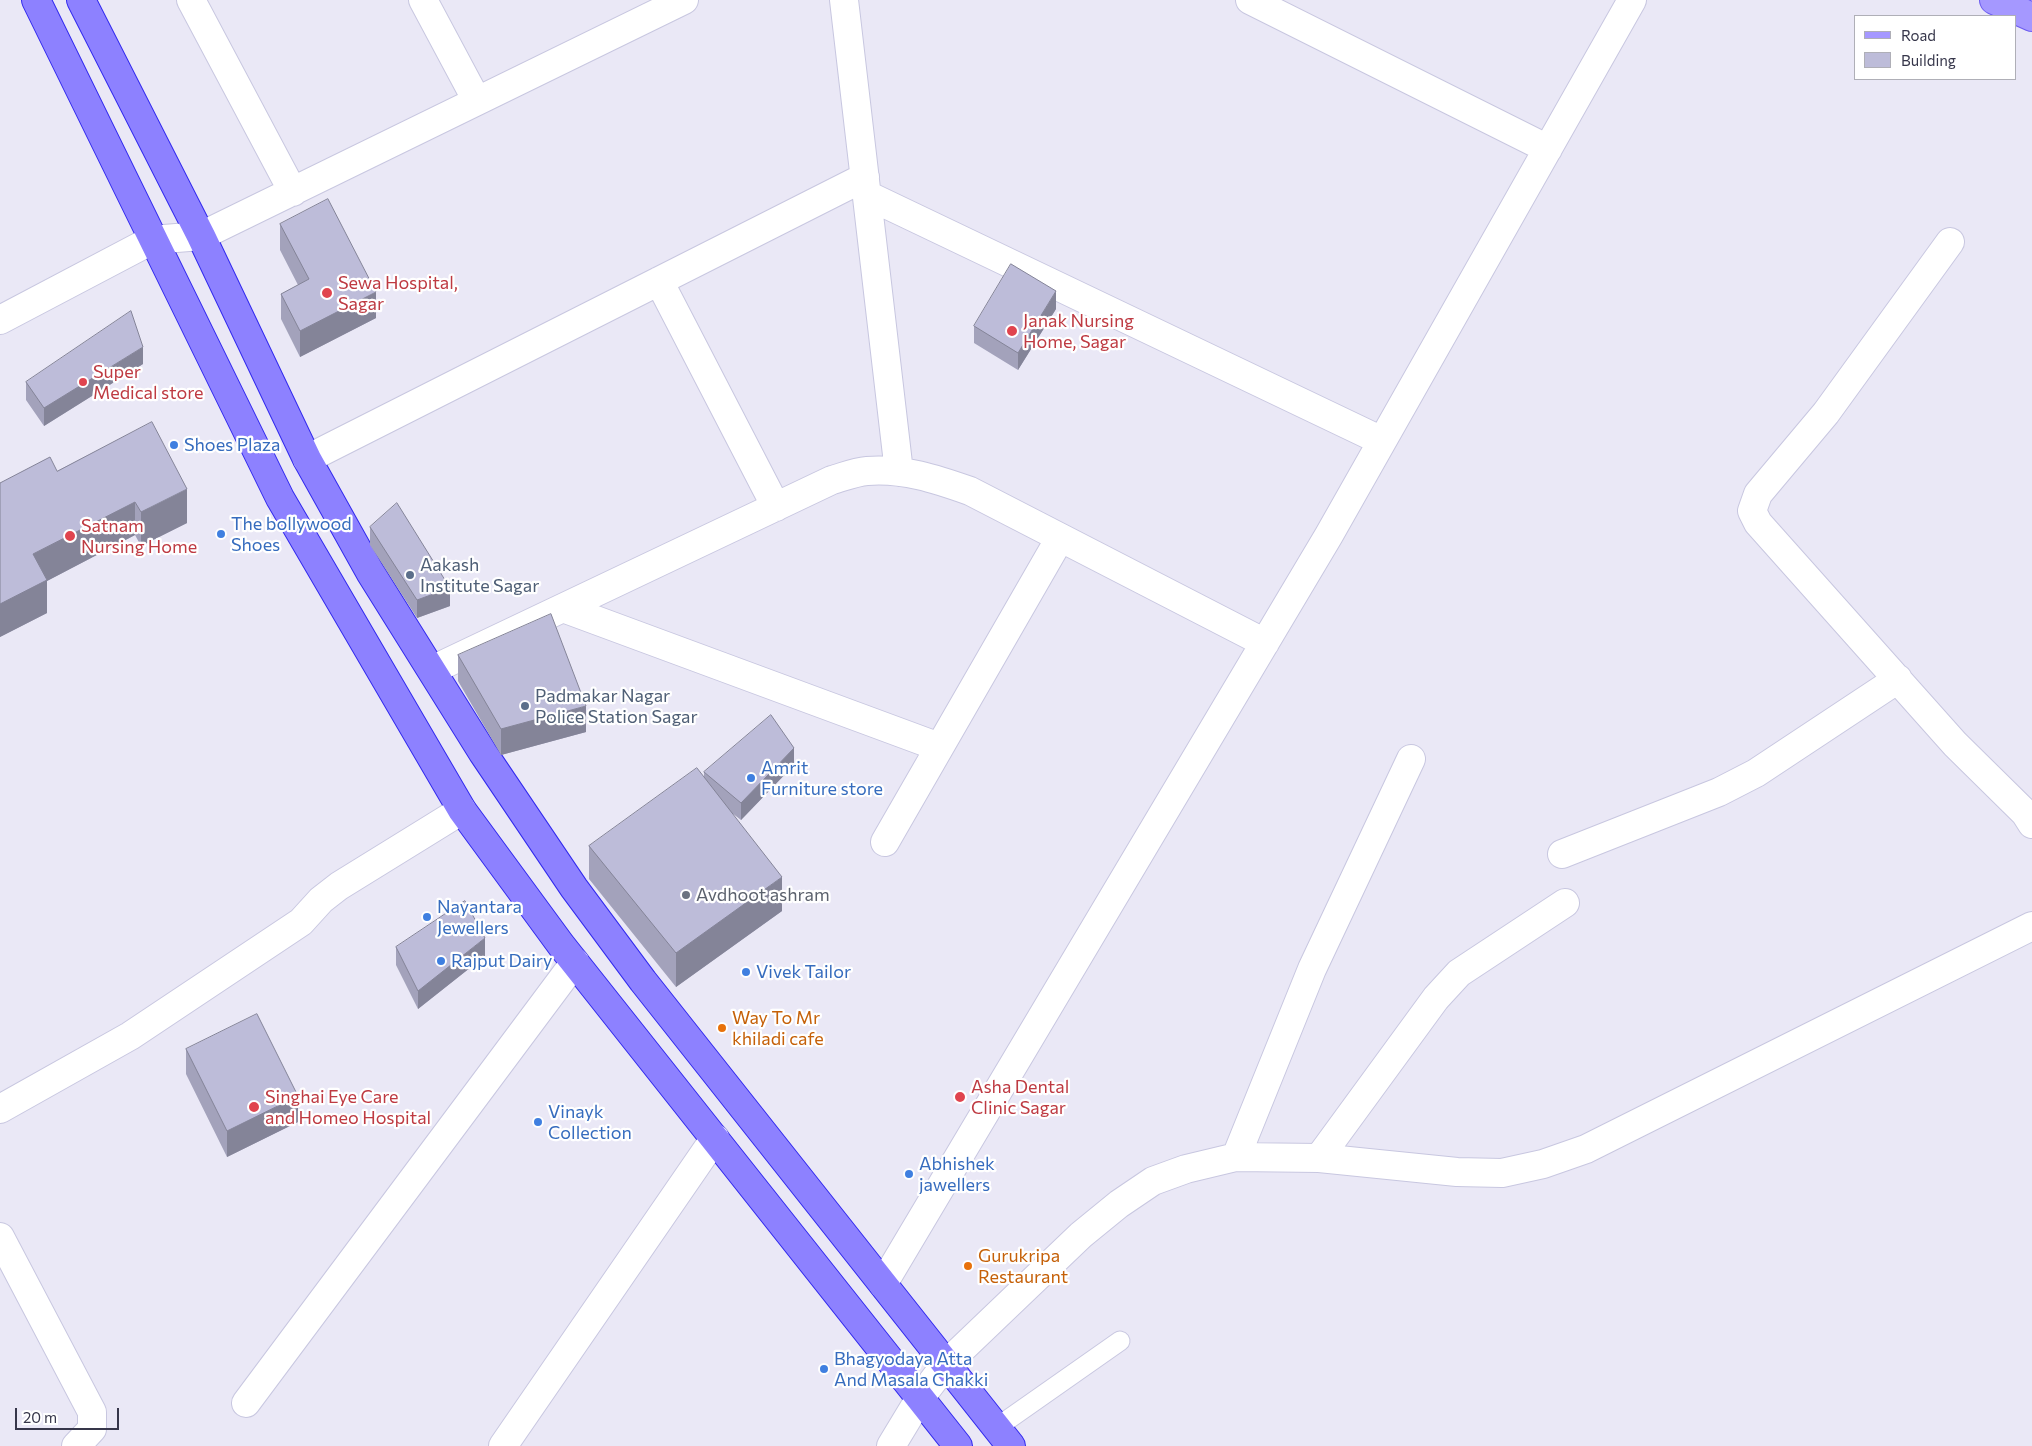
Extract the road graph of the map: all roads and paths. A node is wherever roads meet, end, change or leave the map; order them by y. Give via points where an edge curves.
1 (36, 0) edge
2 (81, 0) edge
3 (191, 0) edge
4 (424, 0) edge
5 (844, 0) edge
6 (1250, 0) edge
7 (1632, 0) edge
8 (1994, 0) edge
9 (670, 3) edge
10 (2032, 17) edge
11 (477, 101) junction
12 (1548, 149) junction
13 (866, 186) junction
14 (293, 192) junction
15 (201, 236) junction
16 (152, 240) junction
17 (1950, 242) dead end
18 (659, 281) junction
19 (0, 320) edge
20 (1382, 441) junction
21 (307, 459) junction
22 (899, 472) junction
23 (776, 507) junction
24 (1060, 538) junction
25 (563, 608) junction
26 (1265, 643) junction
27 (432, 670) junction
28 (1898, 679) junction
29 (939, 747) junction
30 (1411, 759) dead end
31 (462, 810) junction
32 (2032, 824) edge
33 (885, 842) dead end
34 (1562, 854) dead end
35 (1566, 903) dead end
36 (2032, 926) edge
37 (575, 962) junction
38 (0, 1109) edge
39 (715, 1138) junction
40 (1236, 1157) junction
41 (1318, 1158) junction
42 (0, 1237) edge
43 (883, 1284) junction
44 (1120, 1341) dead end
45 (946, 1364) junction
46 (920, 1398) junction
47 (246, 1403) dead end
48 (1003, 1437) edge
49 (76, 1446) edge
50 (503, 1446) edge
51 (891, 1446) edge
52 (958, 1446) edge

1 - 16 highway
2 - 15 highway
3 - 14 street
4 - 11 street
5 - 13 street
6 - 12 street
7 - 12 street
8 - 10 main road
9 - 11 street
11 - 14 street
12 - 20 street
13 - 18 street
13 - 20 street
13 - 22 street
14 - 15 street
15 - 16 street
15 - 21 highway
16 - 19 street
16 - 31 highway via 280,498
17 - 28 street via 1826,413 1758,494 1752,511 1758,523
18 - 21 street
18 - 23 street
20 - 26 street
21 - 27 highway via 370,572
22 - 23 street via 865,471 832,480
22 - 24 street via 931,477 970,491
23 - 25 street
24 - 26 street
24 - 29 street
25 - 27 street
25 - 29 street
26 - 43 street
27 - 43 highway via 483,753 574,888 643,981
28 - 32 street
28 - 34 street via 1756,774 1719,792
29 - 33 street
30 - 40 street via 1312,969
31 - 37 highway
31 - 38 street via 339,886 301,922 130,1036
35 - 41 street via 1459,973 1436,998
36 - 41 street via 1586,1149 1543,1164 1502,1173 1457,1172
37 - 39 highway
37 - 47 street
39 - 46 highway
39 - 50 street
40 - 41 street
40 - 45 street via 1153,1181 1119,1204 1081,1235
42 - 49 street via 92,1412 92,1429
43 - 45 highway
44 - 48 lane
45 - 46 street
45 - 48 highway
46 - 51 street
46 - 52 highway

